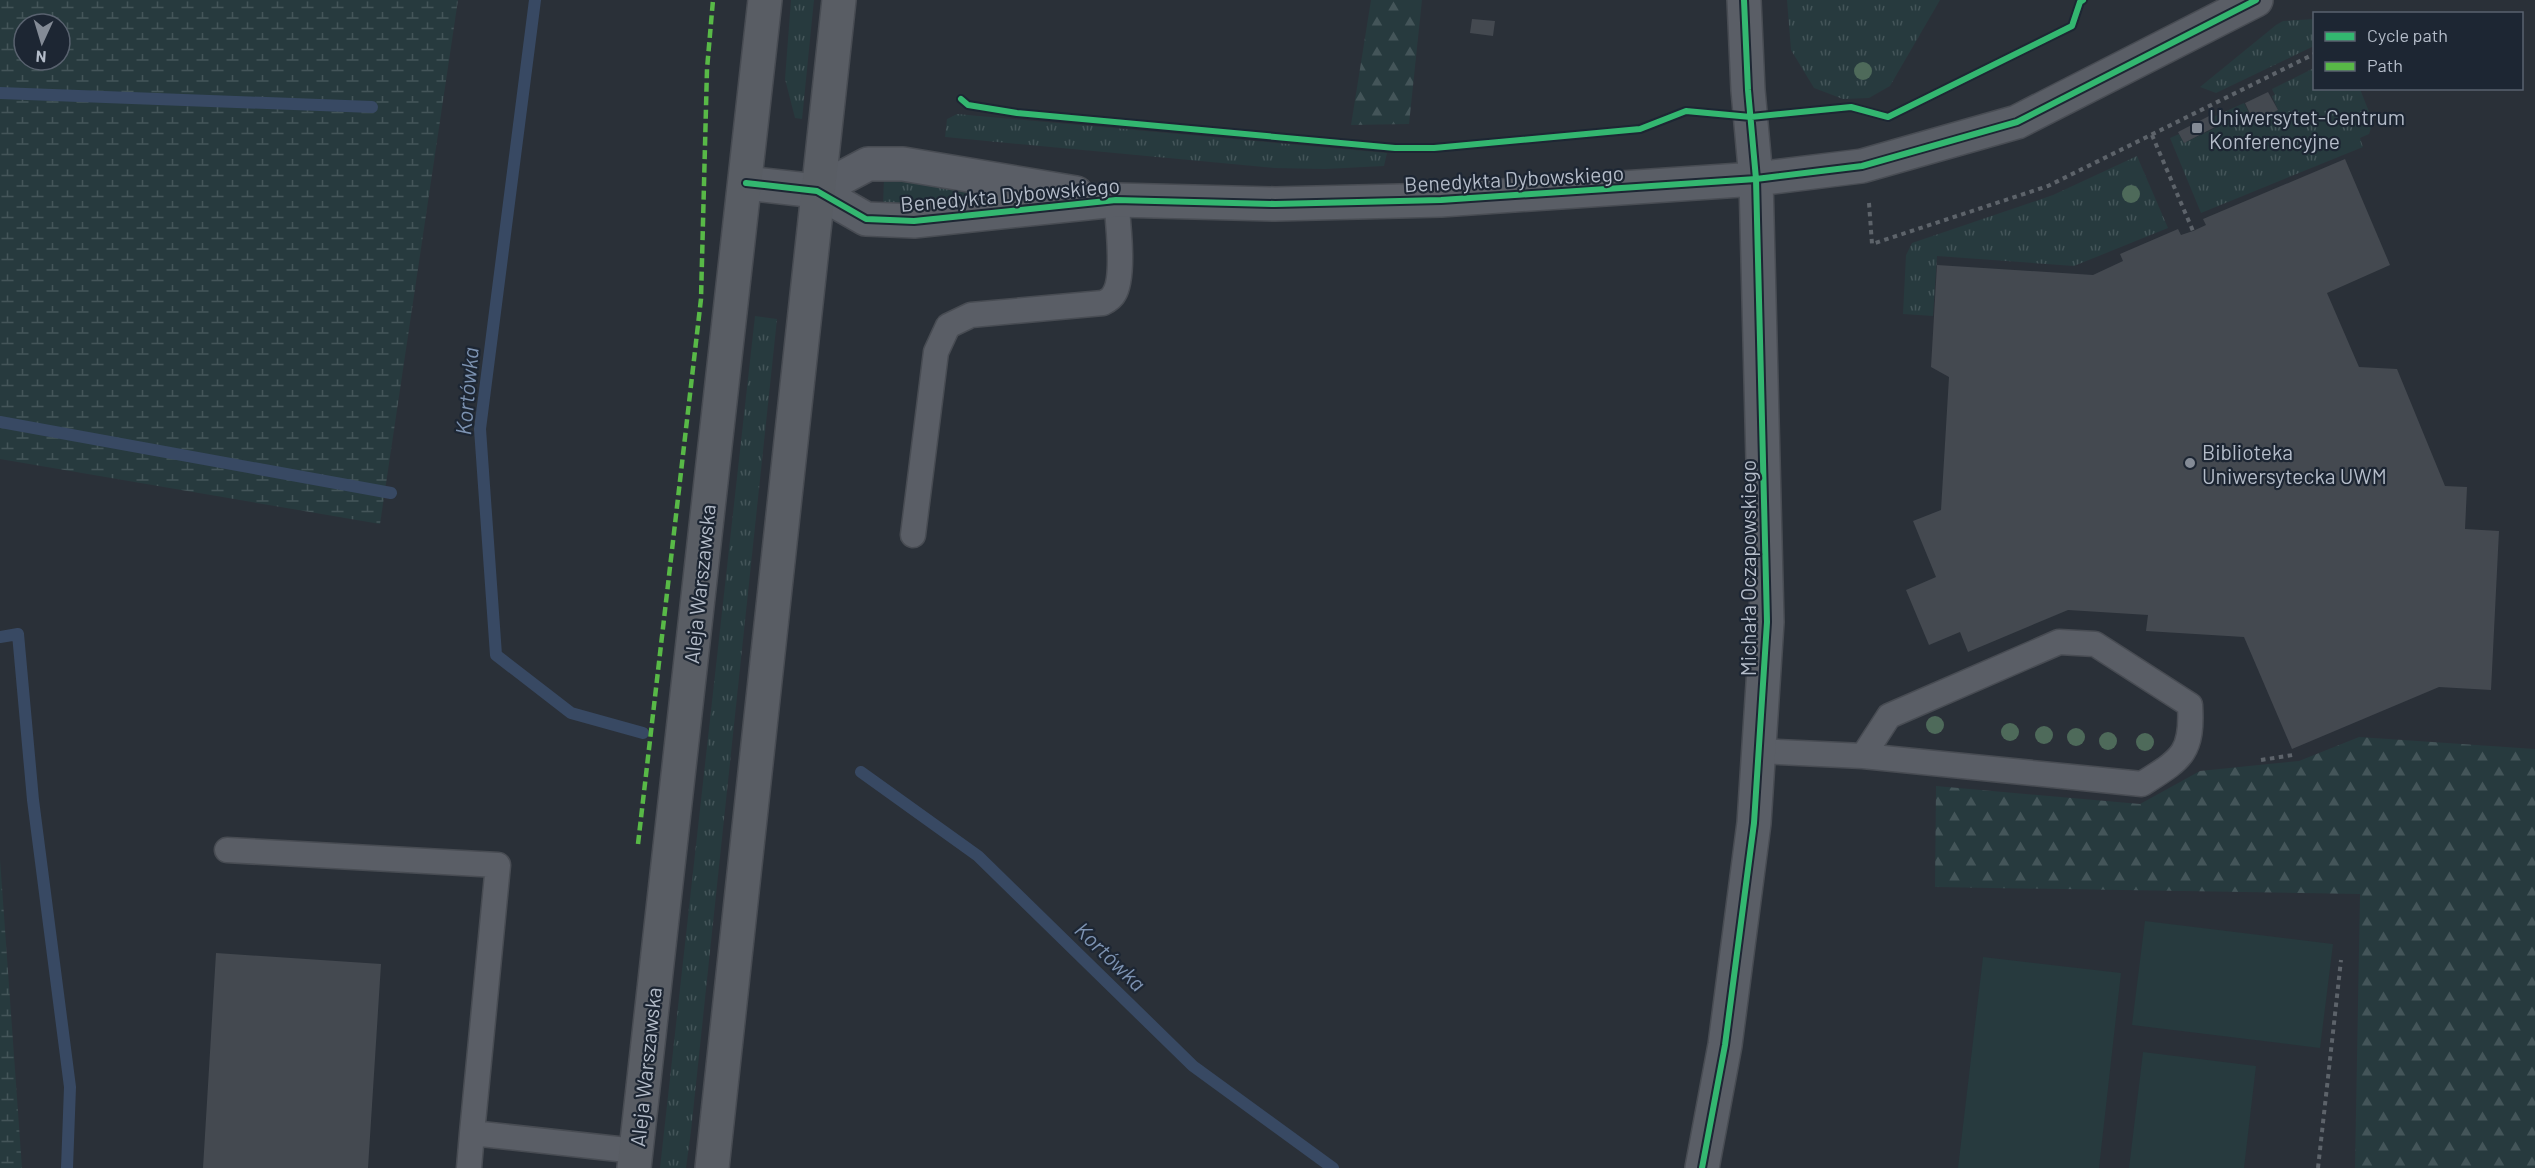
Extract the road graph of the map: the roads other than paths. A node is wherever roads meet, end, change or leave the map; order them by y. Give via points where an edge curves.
1 (765, 0) edge
2 (838, 0) edge
3 (1744, 0) edge
4 (2256, 0) edge
5 (1756, 179) junction
6 (746, 183) junction
7 (817, 191) junction
8 (1116, 200) junction
9 (913, 535) dead end
10 (1758, 751) junction
11 (1863, 756) junction
12 (227, 850) dead end
13 (472, 1133) junction
14 (635, 1160) edge
15 (469, 1168) edge
16 (712, 1168) edge
17 (1702, 1168) edge

1 - 6 main road, Aleja Warszawska
2 - 7 main road
3 - 5 street, Michała Oczapowskiego
4 - 5 street, Benedykta Dybowskiego via 2017,122 1862,166
5 - 8 street, Benedykta Dybowskiego via 1441,200 1275,204
5 - 10 street, Michała Oczapowskiego via 1767,622
6 - 7 street, Benedykta Dybowskiego
6 - 14 main road, Aleja Warszawska
7 - 8 street, Benedykta Dybowskiego via 866,219 914,221
7 - 8 street, Benedykta Dybowskiego via 868,164 903,164
7 - 16 main road
8 - 9 lane via 1119,252 1114,296 1103,303 971,315 948,326 936,352
10 - 11 lane
10 - 17 street, Michała Oczapowskiego via 1754,823 1727,1031
11 - 11 lane via 1889,716 2059,642 2095,644 2190,705 2192,733 2178,760 2142,784
12 - 13 lane via 498,865
13 - 14 lane
13 - 15 lane

